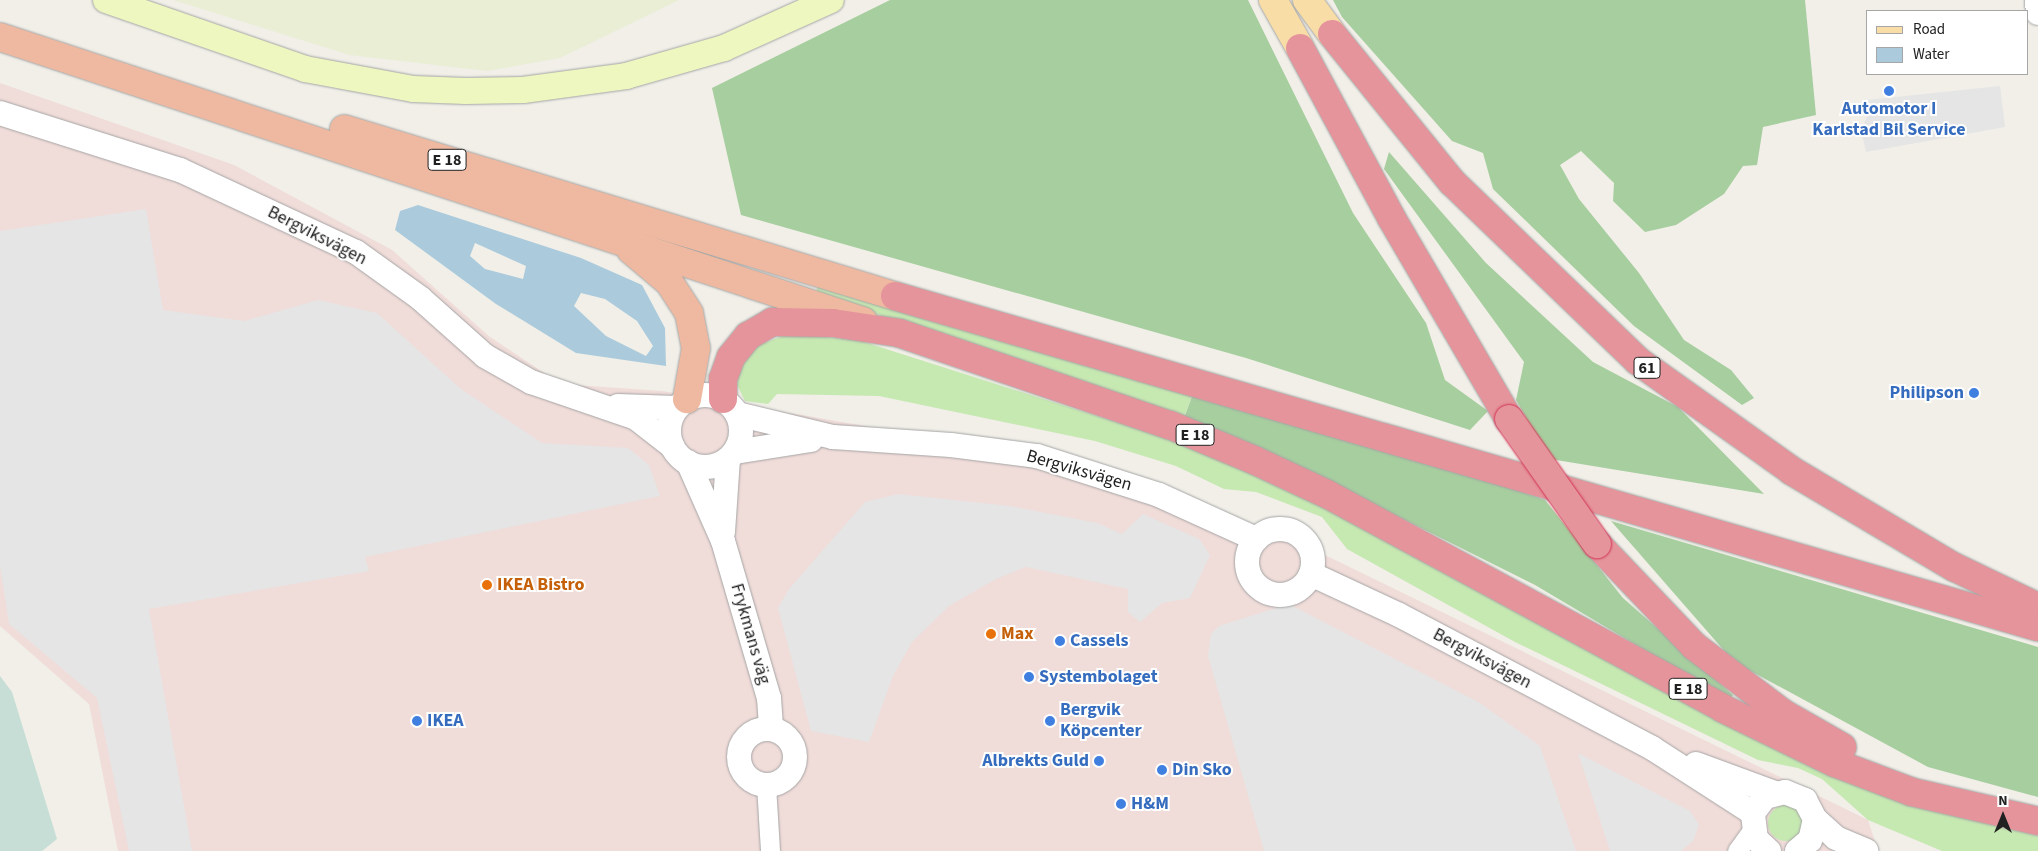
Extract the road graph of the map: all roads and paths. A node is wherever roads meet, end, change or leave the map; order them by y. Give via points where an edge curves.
1 (106, 0) edge
2 (830, 0) edge
3 (1273, 0) edge
4 (1307, 0) edge
5 (2036, 0) edge
6 (2038, 13) edge
7 (0, 24) edge
8 (1332, 34) joint
9 (0, 37) edge
10 (1300, 48) joint
11 (0, 113) edge
12 (616, 238) junction
13 (899, 333) junction
14 (682, 404) junction
15 (607, 406) junction
16 (730, 407) junction
17 (833, 438) junction
18 (680, 454) junction
19 (731, 455) junction
20 (1256, 539) junction
21 (723, 541) junction
22 (1311, 574) junction
23 (2038, 607) edge
24 (2038, 627) edge
25 (771, 729) junction
26 (1652, 748) junction
27 (766, 785) junction
28 (1775, 793) junction
29 (1815, 819) junction
30 (2028, 819) edge
31 (1753, 822) junction
32 (770, 851) edge
33 (1737, 851) edge
34 (1768, 851) edge
35 (1797, 851) edge
36 (1866, 851) edge

1 - 2 main road via 305,69 413,89 466,91 523,90 626,76 724,48
3 - 10 main road
4 - 8 main road, 61
5 - 6 street
7 - 24 highway, E 18 via 895,296
8 - 23 highway, 61 via 1452,182 1638,361 1792,471 1954,567
9 - 12 highway, E 18
10 - 30 highway, bridge via 1392,219 1509,418 1597,544 1694,646 1784,714 1877,764
11 - 15 street, Bergviksvägen via 180,170 356,252 420,298 485,356 531,382
12 - 13 highway, E 18
12 - 14 highway via 669,282 689,312 696,348
13 - 16 highway via 810,321 772,322 748,336 731,357 723,379
13 - 30 highway, E 18 via 1170,425 1254,460 1444,555 1722,708 1835,763 1912,792
14 - 15 street, Bergviksvägen
14 - 16 street via 702,394
14 - 18 street via 669,426
15 - 18 street, Bergviksvägen via 636,418
16 - 17 street, Bergviksvägen
16 - 19 street via 741,433
17 - 19 street, Bergviksvägen
17 - 20 street, Bergviksvägen via 951,445 1037,456 1159,495
18 - 19 street via 708,467
18 - 21 street, Frykmans väg
19 - 21 street, Frykmans väg
20 - 22 street via 1275,529 1297,532 1311,548
20 - 22 street via 1248,566 1260,590 1292,592
21 - 25 street, Frykmans väg via 769,698
22 - 26 street, Bergviksvägen via 1399,615
25 - 27 street via 791,742 795,757 783,780
25 - 27 street via 746,738 739,754 743,772
26 - 28 street, Bergviksvägen
26 - 31 street, Bergviksvägen
27 - 32 street
28 - 29 street, Bergviksvägen via 1800,797
28 - 31 street
29 - 35 street via 1810,840
29 - 36 street via 1836,838
31 - 33 street
31 - 34 street, Bergviksvägen

